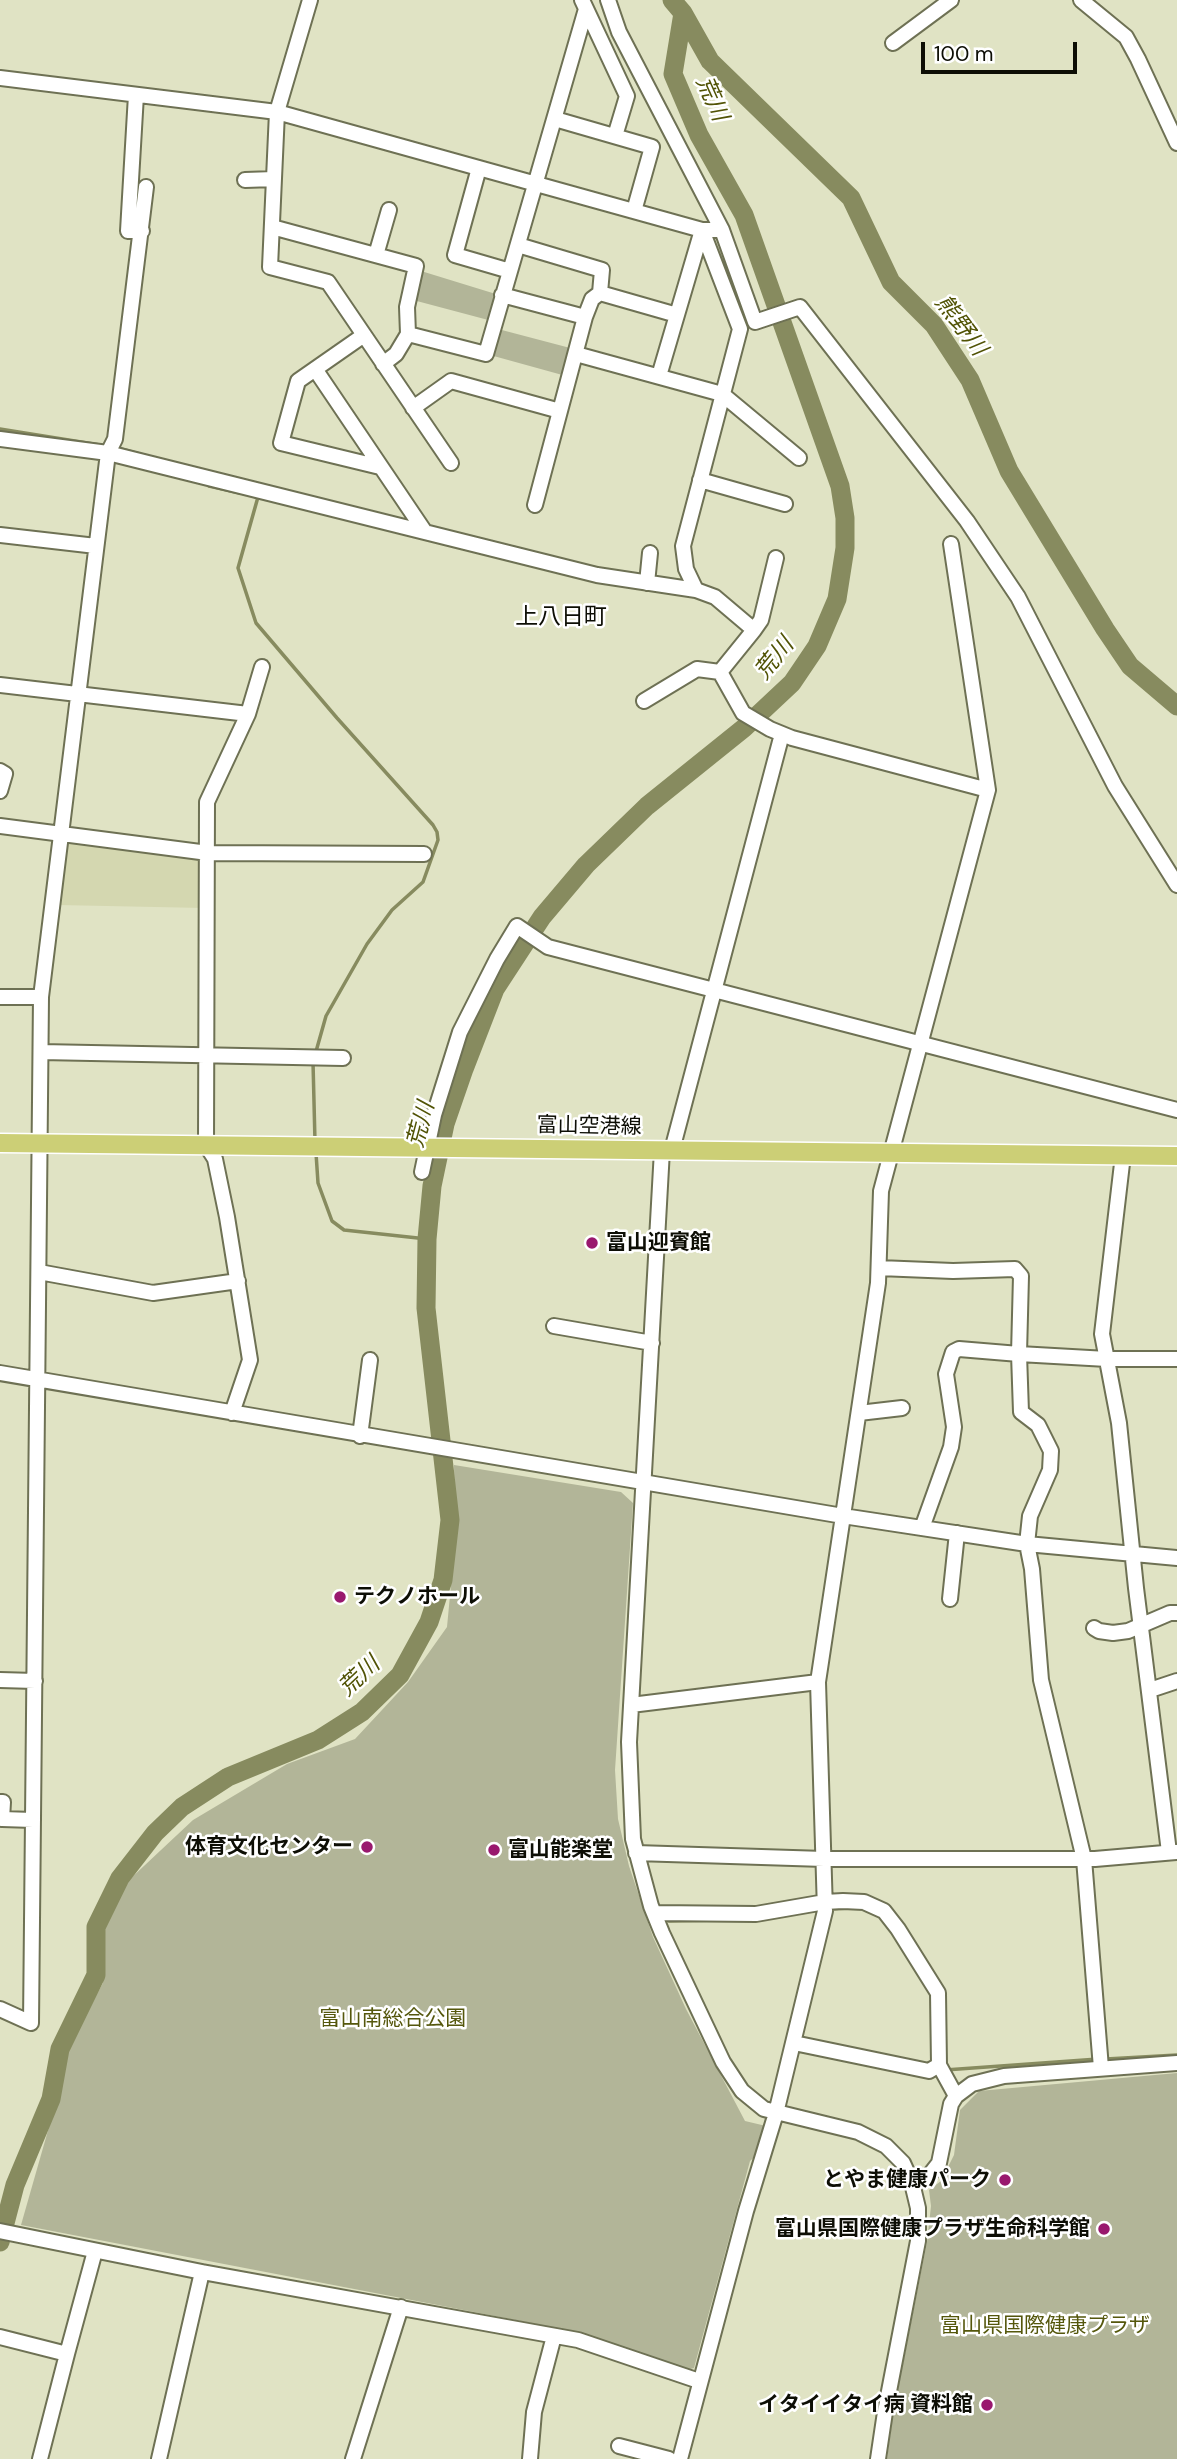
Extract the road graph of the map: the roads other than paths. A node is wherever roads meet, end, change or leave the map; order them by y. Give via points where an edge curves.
1 (310, 0) edge
2 (608, 0) edge
3 (951, 0) edge
4 (1081, 0) edge
5 (584, 5) edge
6 (893, 43) dead end
7 (0, 78) edge
8 (135, 94) junction
9 (277, 112) junction
10 (555, 119) junction
11 (615, 136) junction
12 (1177, 143) edge
13 (479, 168) junction
14 (274, 179) junction
15 (245, 180) dead end
16 (536, 184) junction
17 (146, 187) dead end
18 (388, 210) dead end
19 (634, 211) junction
20 (272, 227) junction
21 (702, 230) junction
22 (722, 230) junction
23 (142, 231) junction
24 (518, 245) junction
25 (376, 255) junction
26 (510, 271) junction
27 (600, 293) junction
28 (502, 296) junction
29 (677, 315) junction
30 (585, 317) junction
31 (408, 334) junction
32 (364, 335) junction
33 (576, 354) junction
34 (383, 364) junction
35 (315, 369) junction
36 (659, 376) junction
37 (722, 394) junction
38 (414, 408) junction
39 (560, 411) junction
40 (0, 439) edge
41 (108, 453) junction
42 (799, 457) dead end
43 (451, 463) dead end
44 (380, 467) junction
45 (700, 480) junction
46 (785, 504) dead end
47 (535, 505) dead end
48 (425, 532) junction
49 (0, 535) edge
50 (951, 544) dead end
51 (96, 546) junction
52 (650, 553) dead end
53 (776, 558) dead end
54 (647, 583) junction
55 (696, 590) junction
56 (754, 630) junction
57 (262, 667) dead end
58 (720, 672) junction
59 (0, 685) edge
60 (78, 694) junction
61 (643, 702) dead end
62 (248, 714) junction
63 (776, 731) junction
64 (0, 771) edge
65 (988, 790) junction
66 (0, 791) edge
67 (0, 826) edge
68 (61, 834) junction
69 (208, 853) junction
70 (424, 854) dead end
71 (1177, 885) edge
72 (715, 990) junction
73 (0, 997) edge
74 (41, 997) junction
75 (920, 1043) junction
76 (41, 1052) junction
77 (206, 1056) junction
78 (343, 1058) dead end
79 (1177, 1110) edge
80 (0, 1143) edge
81 (40, 1144) junction
82 (206, 1145) junction
83 (426, 1147) junction
84 (667, 1150) junction
85 (890, 1153) junction
86 (1123, 1155) junction
87 (1177, 1156) edge
88 (422, 1172) dead end
89 (879, 1268) junction
90 (39, 1272) junction
91 (238, 1281) junction
92 (554, 1326) dead end
93 (652, 1343) junction
94 (1019, 1354) junction
95 (1107, 1359) junction
96 (1177, 1359) edge
97 (370, 1360) dead end
98 (0, 1373) edge
99 (38, 1380) junction
100 (902, 1408) dead end
101 (232, 1413) junction
102 (859, 1413) junction
103 (360, 1436) junction
104 (643, 1483) junction
105 (843, 1516) junction
106 (922, 1528) junction
107 (957, 1534) junction
108 (1027, 1544) junction
109 (1132, 1554) junction
110 (1177, 1558) edge
111 (950, 1599) dead end
112 (1177, 1613) edge
113 (1142, 1626) junction
114 (1094, 1628) dead end
115 (0, 1680) edge
116 (35, 1681) junction
117 (1177, 1681) edge
118 (818, 1682) junction
119 (1150, 1690) junction
120 (631, 1705) junction
121 (0, 1802) edge
122 (33, 1820) junction
123 (1173, 1852) edge
124 (636, 1853) junction
125 (824, 1859) junction
126 (1084, 1859) junction
127 (825, 1906) junction
128 (654, 1913) junction
129 (0, 2009) edge
130 (794, 2043) junction
131 (1177, 2063) edge
132 (939, 2065) junction
133 (1101, 2068) junction
134 (956, 2096) junction
135 (776, 2113) junction
136 (912, 2183) junction
137 (0, 2231) edge
138 (95, 2251) junction
139 (202, 2272) junction
140 (401, 2307) junction
141 (554, 2336) junction
142 (0, 2337) edge
143 (66, 2354) junction
144 (699, 2381) junction
145 (620, 2446) dead end
146 (40, 2459) edge
147 (159, 2459) edge
148 (353, 2459) edge
149 (530, 2459) edge
150 (669, 2459) edge
151 (680, 2459) edge
152 (878, 2459) edge

1 - 9 street
2 - 22 street via 619,32
3 - 6 street
4 - 12 street via 1126,37
5 - 10 street
5 - 11 street via 626,96
7 - 8 street
8 - 9 street
8 - 23 street via 128,231
9 - 13 street
9 - 14 street
10 - 11 street
10 - 16 street
11 - 19 street via 652,147
13 - 16 street
13 - 26 street via 455,255
14 - 15 street
14 - 20 street
16 - 19 street
16 - 24 street
17 - 23 street
18 - 25 street
19 - 21 street
20 - 25 street
20 - 32 street via 270,267 328,282
21 - 22 street
21 - 29 street
21 - 37 street via 740,329
22 - 71 street via 755,322 800,307 967,521 1018,597 1115,786
23 - 41 street via 115,439
24 - 26 street
24 - 27 street via 602,270
25 - 31 street via 416,267 407,307
26 - 28 street
27 - 29 street
27 - 30 street via 592,299
28 - 30 street
28 - 31 street via 486,354
29 - 36 street
30 - 33 street
31 - 34 street via 396,354
32 - 34 street
32 - 35 street
33 - 36 street
33 - 39 street
34 - 38 street
35 - 44 street
35 - 44 street via 298,381 281,443
36 - 37 street
37 - 42 street
37 - 45 street
38 - 39 street via 451,381
38 - 43 street
39 - 47 street
40 - 41 street
41 - 48 street
41 - 51 street
44 - 48 street
45 - 46 street
45 - 55 street via 683,545 686,569
48 - 54 street
49 - 51 street
50 - 65 street
51 - 60 street
52 - 54 street
53 - 56 street via 761,620
54 - 55 street
55 - 56 street via 715,597
56 - 58 street
57 - 62 street
58 - 61 street via 697,669
58 - 63 street via 743,713
59 - 60 street
60 - 62 street
60 - 68 street
62 - 69 street via 207,802
63 - 65 street
63 - 72 street
64 - 66 street via 5,774
65 - 75 street
67 - 68 street
68 - 69 street
68 - 74 street
69 - 70 street
69 - 77 street
72 - 75 street
72 - 83 street via 548,947 517,926 460,1032
72 - 84 street
73 - 74 street
74 - 76 street
75 - 79 street
75 - 85 street
76 - 77 street
76 - 81 street
77 - 78 street
77 - 82 street
80 - 81 main road, 富山空港線
81 - 82 main road, 富山空港線
81 - 90 street
82 - 83 main road, 富山空港線
82 - 91 street via 215,1159
83 - 84 main road, 富山空港線
83 - 88 street
84 - 85 main road, 富山空港線
84 - 93 street
85 - 86 main road, 富山空港線
85 - 89 street via 881,1191
86 - 87 main road, 富山空港線
86 - 95 street via 1102,1334
89 - 94 street via 1015,1269 1021,1276
89 - 102 street
90 - 91 street via 153,1293
90 - 99 street
91 - 101 street via 250,1360
92 - 93 street
93 - 104 street
94 - 95 street
94 - 106 street via 953,1352 946,1374 954,1427 951,1447
94 - 108 street via 1021,1412 1038,1425 1051,1451 1050,1470 1030,1516
95 - 96 street
95 - 109 street via 1119,1423
97 - 103 street
98 - 99 street
99 - 101 street
99 - 116 street
100 - 102 street
101 - 103 street
102 - 105 street
103 - 104 street
104 - 105 street
104 - 120 street
105 - 106 street
105 - 118 street
106 - 107 street
107 - 108 street
107 - 111 street
108 - 109 street
108 - 126 street via 1041,1680
109 - 110 street
109 - 113 street
112 - 113 street
113 - 114 street via 1113,1633
113 - 119 street
115 - 116 street
116 - 122 street
117 - 119 street
118 - 120 street
118 - 125 street
119 - 123 street
120 - 124 street via 629,1782
121 - 122 street via 2,1819
122 - 129 street via 31,2023
123 - 126 street
124 - 125 street
124 - 128 street
125 - 126 street
125 - 127 street
126 - 133 street
127 - 128 street via 756,1914
127 - 130 street
127 - 132 street via 864,1902 884,1911 898,1929 937,1993
128 - 135 street via 734,2080 755,2103
130 - 132 street via 929,2071
130 - 135 street
131 - 133 street
132 - 134 street
133 - 134 street via 996,2077 972,2084
134 - 136 street via 939,2164 928,2177
135 - 136 street via 858,2132 886,2146 903,2163
135 - 144 street
136 - 152 street via 918,2241
137 - 138 street
138 - 139 street
138 - 143 street
139 - 140 street
139 - 147 street
140 - 141 street
140 - 148 street
141 - 144 street
141 - 149 street via 534,2412
142 - 143 street
143 - 146 street
144 - 151 street
145 - 150 street

